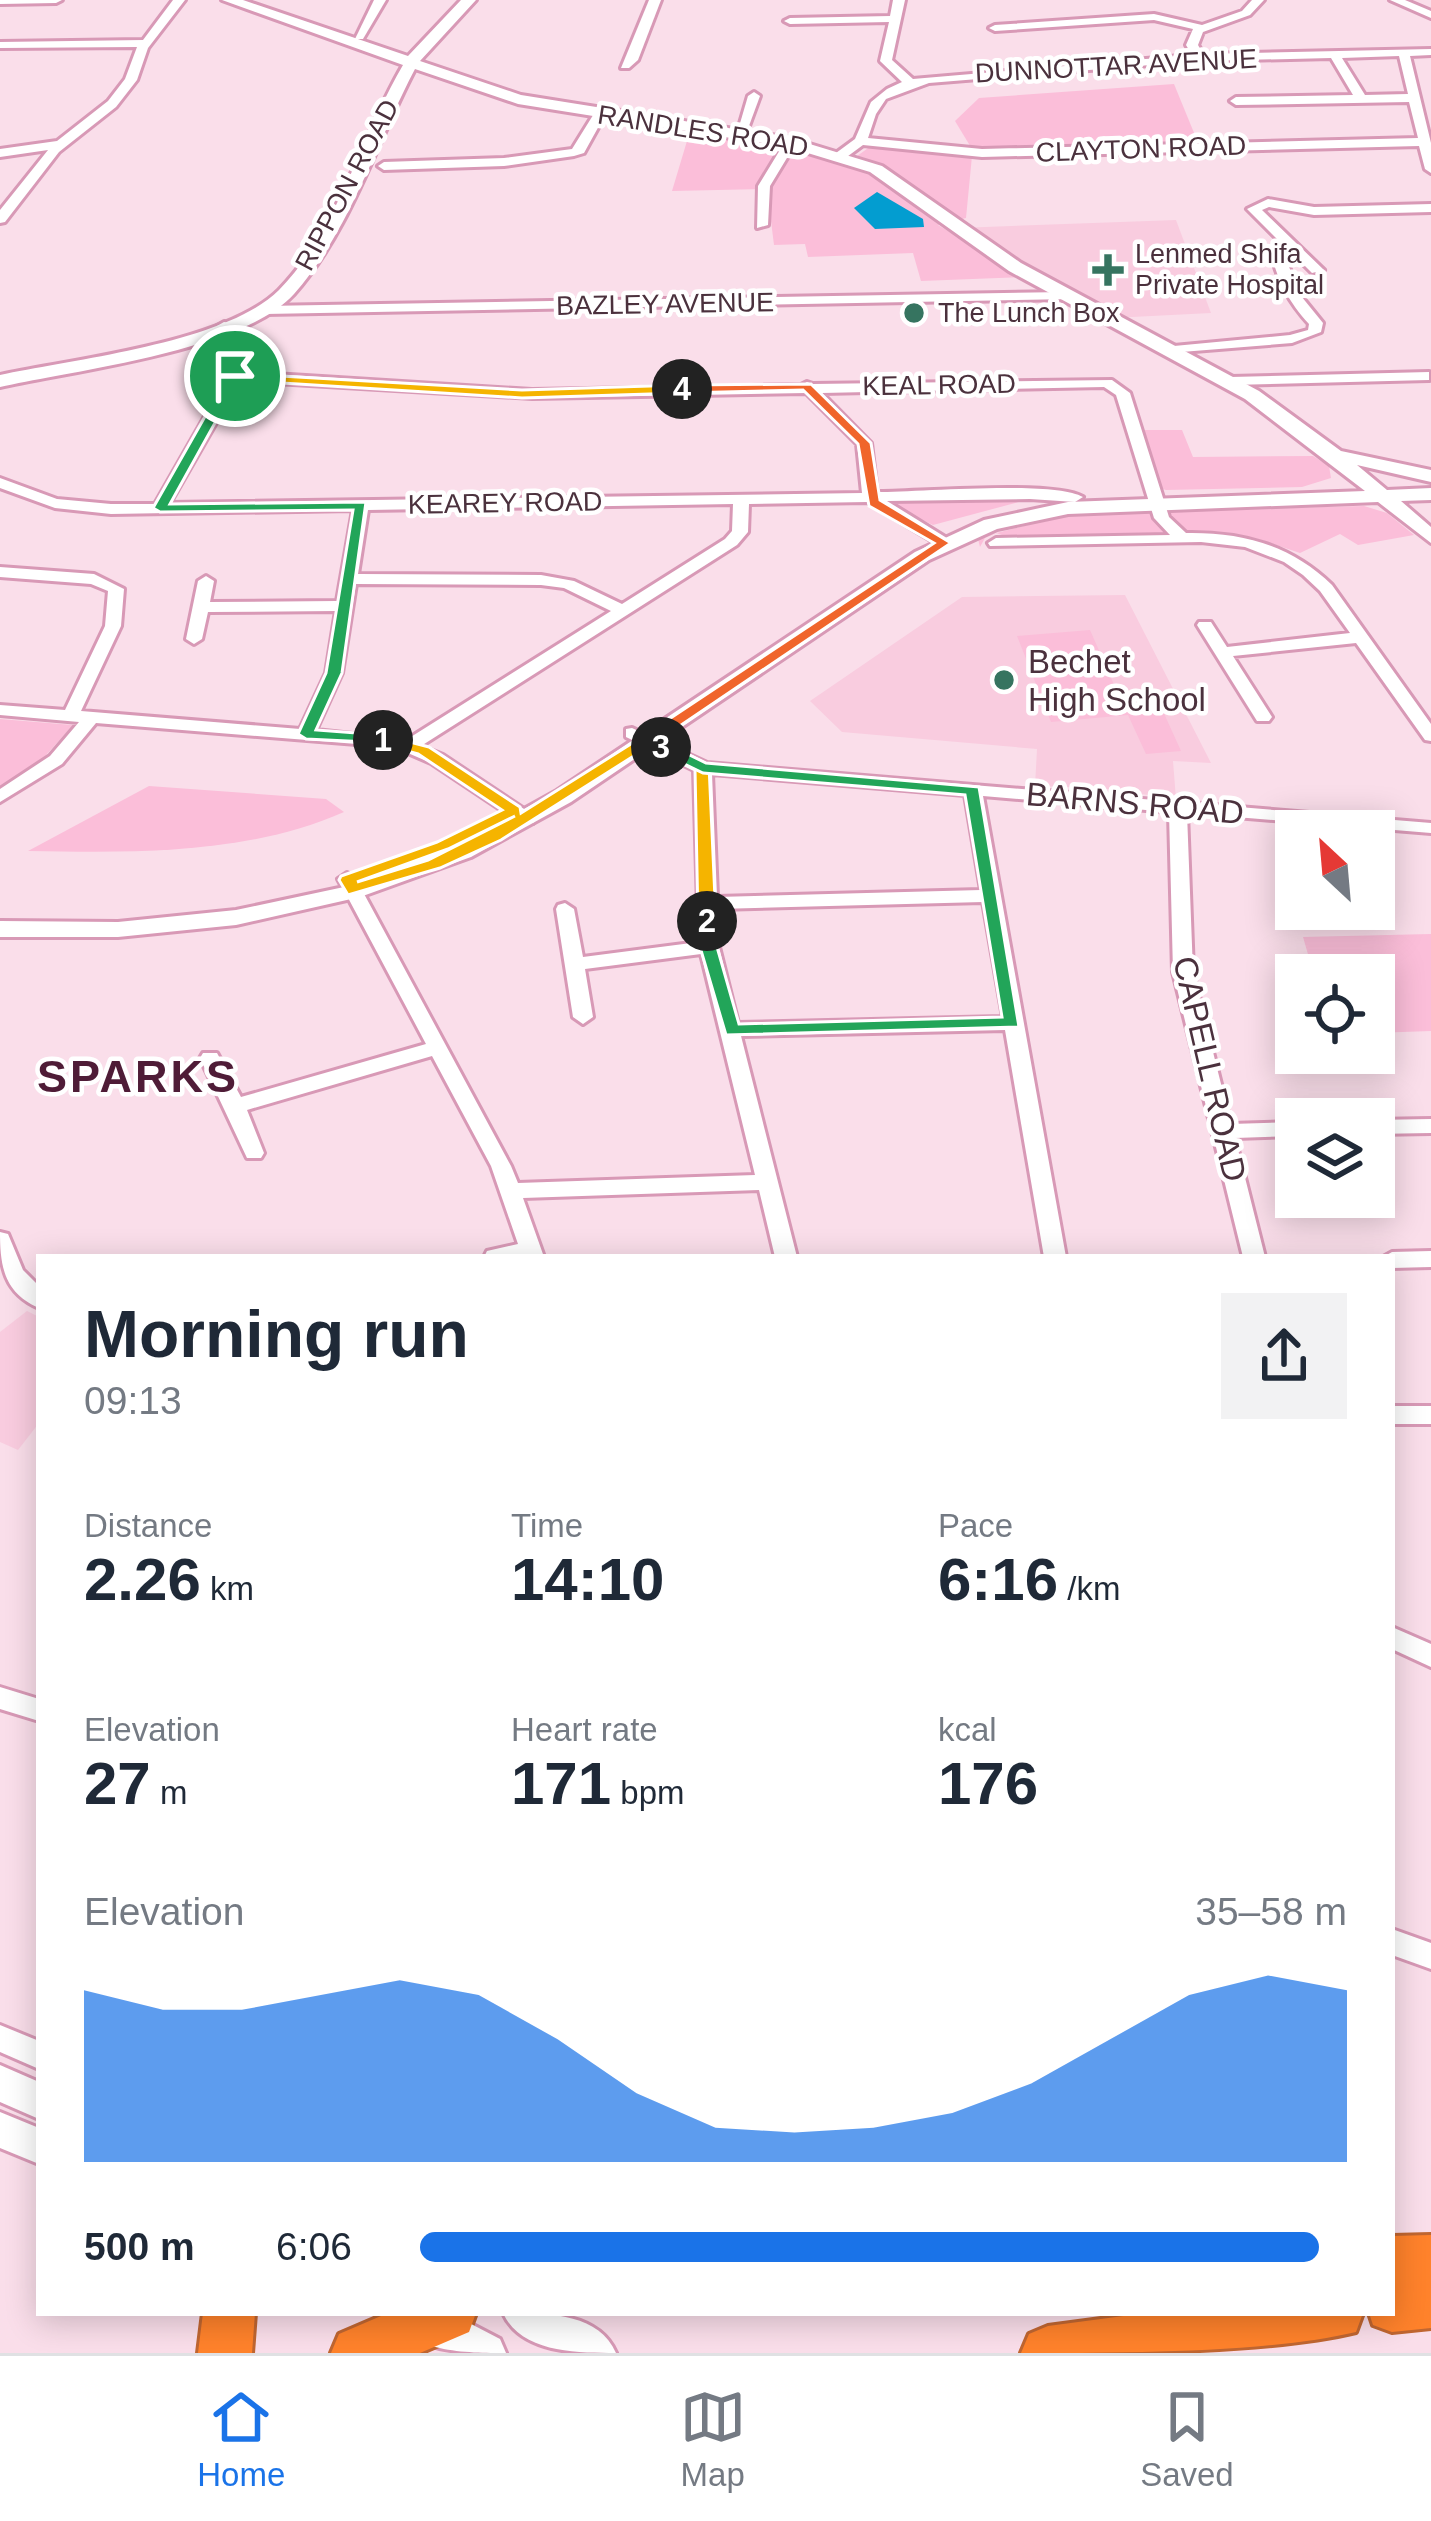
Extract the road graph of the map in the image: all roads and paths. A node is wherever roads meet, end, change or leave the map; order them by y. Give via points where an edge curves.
1 (56, 0) edge
2 (179, 0) edge
3 (229, 0) edge
4 (247, 0) edge
5 (380, 0) edge
6 (469, 0) edge
7 (656, 0) edge
8 (899, 0) edge
9 (1258, 0) edge
10 (1396, 0) edge
11 (0, 1) edge
12 (1431, 15) edge
13 (894, 19) junction
14 (790, 21) dead end
15 (995, 28) dead end
16 (1202, 28) junction
17 (359, 37) junction
18 (430, 42) junction
19 (146, 43) junction
20 (0, 45) edge
21 (382, 45) junction
22 (1431, 52) edge
23 (1404, 54) junction
24 (1335, 56) junction
25 (1198, 58) junction
26 (410, 66) junction
27 (625, 66) dead end
28 (910, 83) junction
29 (504, 95) junction
30 (754, 96) dead end
31 (1411, 98) junction
32 (1361, 99) junction
33 (1236, 101) dead end
34 (599, 115) junction
35 (740, 134) junction
36 (860, 141) junction
37 (790, 143) junction
38 (59, 146) junction
39 (1427, 149) edge
40 (0, 153) edge
41 (840, 155) junction
42 (384, 166) dead end
43 (1431, 169) edge
44 (1431, 208) edge
45 (2, 215) edge
46 (762, 225) dead end
47 (1289, 244) junction
48 (1317, 270) dead end
49 (1064, 289) junction
50 (265, 310) junction
51 (224, 326) junction
52 (1174, 350) junction
53 (235, 376) junction
54 (1429, 376) edge
55 (0, 380) edge
56 (1231, 381) junction
57 (386, 386) junction
58 (807, 386) junction
59 (530, 402) dead end
60 (1336, 454) junction
61 (1431, 476) edge
62 (0, 483) edge
63 (1316, 491) junction
64 (1387, 492) junction
65 (870, 497) junction
66 (1075, 497) junction
67 (1155, 500) junction
68 (741, 501) junction
69 (361, 505) junction
70 (160, 508) junction
71 (1429, 511) edge
72 (1180, 536) junction
73 (937, 539) junction
74 (996, 543) dead end
75 (0, 572) edge
76 (351, 580) junction
77 (206, 581) dead end
78 (345, 606) junction
79 (203, 607) junction
80 (622, 611) junction
81 (1205, 625) dead end
82 (1362, 638) junction
83 (194, 639) dead end
84 (1224, 652) junction
85 (0, 710) edge
86 (71, 716) junction
87 (92, 717) junction
88 (1263, 717) dead end
89 (306, 734) junction
90 (640, 736) junction
91 (1431, 736) edge
92 (410, 745) junction
93 (703, 768) junction
94 (973, 790) junction
95 (0, 797) edge
96 (1178, 807) junction
97 (521, 815) junction
98 (1431, 828) edge
99 (351, 885) junction
100 (989, 896) junction
101 (706, 903) junction
102 (565, 909) dead end
103 (0, 915) edge
104 (0, 928) edge
105 (709, 947) junction
106 (574, 964) junction
107 (583, 1017) dead end
108 (1012, 1023) junction
109 (732, 1030) junction
110 (438, 1047) junction
111 (210, 1058) dead end
112 (235, 1106) junction
113 (1431, 1126) edge
114 (1395, 1127) edge
115 (1275, 1130) edge
116 (1222, 1131) junction
117 (254, 1153) dead end
118 (767, 1182) junction
119 (513, 1191) junction
120 (0, 1240) edge
121 (532, 1253) edge
122 (785, 1254) edge
123 (1053, 1254) edge
124 (1253, 1254) edge
125 (1395, 1259) edge
126 (1431, 1259) edge
127 (36, 1297) edge
128 (1431, 1414) edge
129 (1395, 1415) edge
130 (1395, 1638) edge
131 (1431, 1656) edge
132 (0, 1698) edge
133 (36, 1709) edge
134 (1395, 1943) edge
135 (1431, 1956) edge
136 (0, 2038) edge
137 (36, 2054) edge
138 (0, 2083) edge
139 (36, 2100) edge
140 (0, 2130) edge
141 (36, 2145) edge
142 (1431, 2261) edge
143 (1395, 2262) edge
144 (1431, 2302) edge
145 (1395, 2306) edge
146 (230, 2316) edge
147 (429, 2316) edge
148 (528, 2316) edge
149 (1315, 2316) edge
150 (225, 2353) edge
151 (358, 2353) edge
152 (486, 2353) edge
153 (596, 2353) edge
154 (1048, 2353) edge

1 - 11 street
2 - 19 street
3 - 26 street
4 - 17 street
5 - 17 street
6 - 18 street, RIPPON ROAD
7 - 27 street
8 - 13 street
9 - 16 street via 1246,13
10 - 12 street
13 - 14 street
13 - 28 street via 886,63
15 - 16 street via 1154,17
16 - 25 street via 1192,40
17 - 21 street
18 - 21 street
18 - 26 street, RIPPON ROAD
19 - 20 street
19 - 38 street via 112,104
21 - 26 street
22 - 23 street, DUNNOTTAR AVENUE
23 - 24 street, DUNNOTTAR AVENUE
23 - 31 street
24 - 25 street, DUNNOTTAR AVENUE
24 - 32 street
25 - 28 street, DUNNOTTAR AVENUE
26 - 29 street, RANDLES ROAD
26 - 29 street, RANDLES ROAD
26 - 50 street, RIPPON ROAD via 294,285
28 - 36 street via 873,104
29 - 34 street, RANDLES ROAD
30 - 35 street
31 - 32 street
31 - 39 street
32 - 33 street
34 - 35 street, RANDLES ROAD
34 - 42 street via 574,152
35 - 37 street, RANDLES ROAD
36 - 39 street, CLAYTON ROAD via 973,153
36 - 41 street
37 - 41 street, RANDLES ROAD
37 - 46 street via 764,186
38 - 40 street
38 - 45 street
39 - 43 street
41 - 49 street, RANDLES ROAD via 896,180 1000,258
44 - 47 street via 1253,209
47 - 48 street
47 - 52 street via 1278,253 1281,276 1316,322 1314,332
49 - 50 street, BAZLEY AVENUE
49 - 52 street, RANDLES ROAD
50 - 51 street, RIPPON ROAD
51 - 53 street
51 - 55 street, RIPPON ROAD
52 - 56 street, RANDLES ROAD
53 - 57 street, KEAL ROAD
53 - 70 street
54 - 56 street
56 - 60 street, RANDLES ROAD
57 - 58 street, KEAL ROAD via 532,394
57 - 59 street via 420,401
58 - 65 street via 864,443
58 - 67 street, KEAL ROAD via 1112,385 1123,393
60 - 61 street
60 - 63 street via 1339,480
60 - 64 street, RANDLES ROAD
62 - 70 street, KEAREY ROAD via 71,506
63 - 64 street
63 - 67 street
64 - 67 street
64 - 71 street
64 - 71 street, RANDLES ROAD
65 - 66 street, KEAREY ROAD
65 - 68 street, KEAREY ROAD
65 - 73 street
66 - 67 street
66 - 73 street via 994,512
67 - 72 street, KEAL ROAD
67 - 73 street via 1029,514
68 - 69 street, KEAREY ROAD
68 - 80 street via 740,532 731,542
69 - 70 street, KEAREY ROAD
69 - 76 street
72 - 74 street
72 - 82 street via 1252,543 1295,558
73 - 90 street
75 - 86 street via 94,579 116,589 113,626
76 - 78 street
76 - 80 street via 542,580
77 - 79 street
78 - 79 street
78 - 89 street via 334,673
79 - 83 street
80 - 92 street
81 - 84 street
82 - 84 street
82 - 91 street
84 - 88 street
85 - 86 street
86 - 87 street
87 - 89 street
87 - 95 street via 56,760
89 - 92 street
90 - 93 street, BARNS ROAD
90 - 97 street
92 - 97 street
93 - 94 street, BARNS ROAD
93 - 101 street
94 - 96 street, BARNS ROAD
94 - 100 street
96 - 98 street, BARNS ROAD
96 - 116 street, CAPELL ROAD via 1183,972
97 - 99 street via 434,864
99 - 103 street via 196,910
99 - 104 street via 271,912 171,926
99 - 110 street
100 - 101 street
100 - 108 street
101 - 105 street
102 - 106 street
105 - 106 street
105 - 109 street
106 - 107 street
108 - 109 street
108 - 123 street
109 - 118 street
110 - 112 street
110 - 119 street
111 - 112 street
112 - 117 street
113 - 114 street
115 - 116 street
116 - 124 street, CAPELL ROAD
118 - 119 street
118 - 122 street
119 - 121 street
120 - 127 street via 14,1274
125 - 126 street
128 - 129 street
130 - 131 street
132 - 133 street
134 - 135 street
136 - 137 street
138 - 139 street
140 - 141 street
142 - 143 highway
144 - 145 highway
146 - 150 highway
147 - 151 highway
147 - 152 street
148 - 153 street
149 - 154 highway

